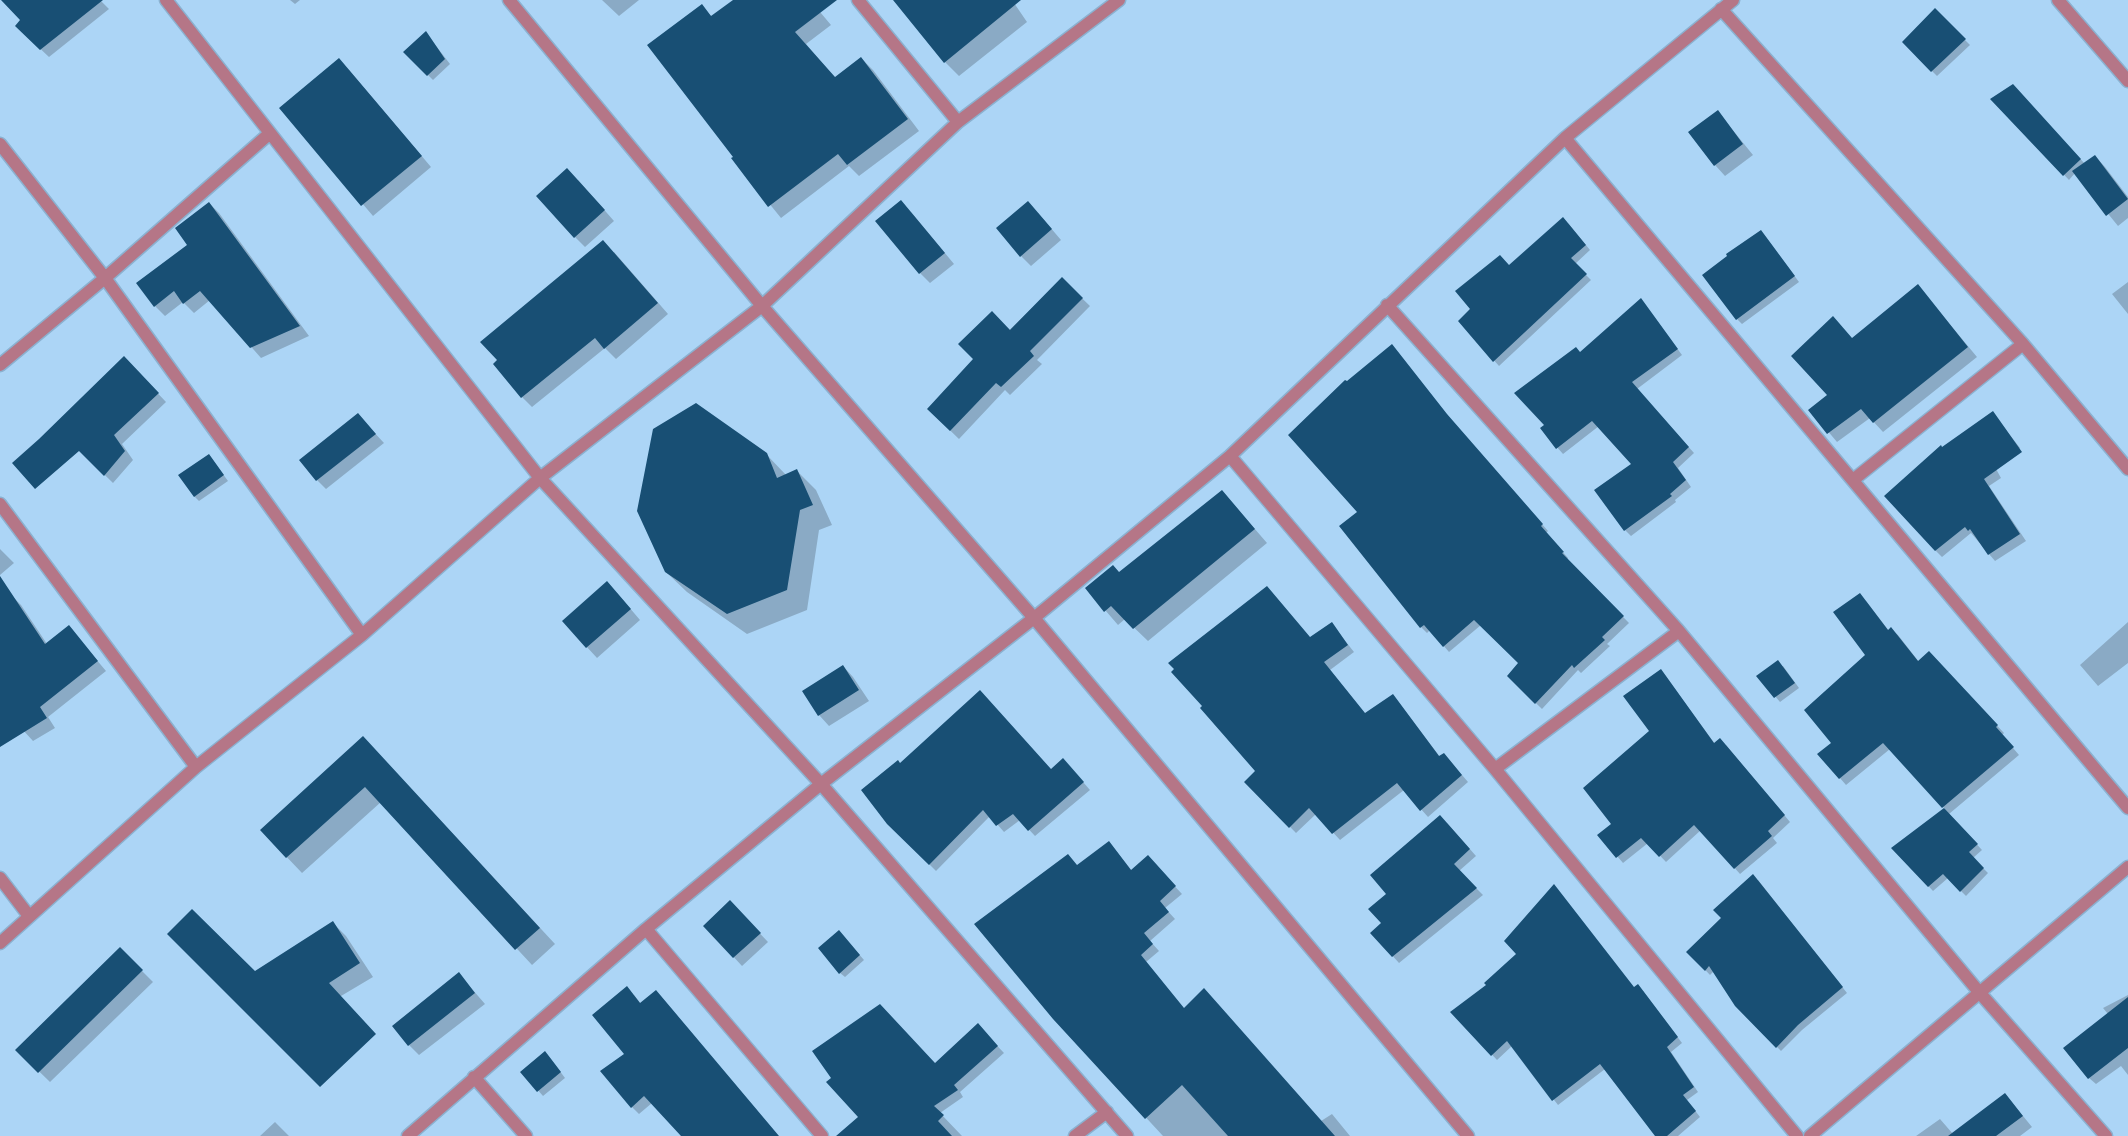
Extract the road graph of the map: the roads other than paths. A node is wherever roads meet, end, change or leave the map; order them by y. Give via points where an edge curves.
1 (166, 0) edge
2 (509, 0) edge
3 (858, 0) edge
4 (1119, 0) edge
5 (1733, 0) edge
6 (2058, 0) edge
7 (1721, 9) junction
8 (2128, 81) edge
9 (958, 122) junction
10 (269, 134) junction
11 (1565, 138) junction
12 (0, 144) edge
13 (105, 278) junction
14 (1387, 305) junction
15 (762, 306) junction
16 (2023, 344) junction
17 (0, 365) edge
18 (1230, 456) junction
19 (2128, 469) edge
20 (540, 478) junction
21 (1853, 480) junction
22 (0, 504) edge
23 (1034, 618) junction
24 (1679, 632) junction
25 (362, 635) junction
26 (196, 767) junction
27 (1495, 769) junction
28 (821, 784) junction
29 (2128, 808) edge
30 (2128, 867) edge
31 (0, 878) edge
32 (29, 916) junction
33 (646, 929) junction
34 (0, 943) edge
35 (1979, 992) junction
36 (474, 1077) junction
37 (1106, 1112) junction
38 (408, 1136) edge
39 (526, 1136) edge
40 (822, 1136) edge
41 (1075, 1136) edge
42 (1127, 1136) edge
43 (1468, 1136) edge
44 (1797, 1136) edge
45 (1810, 1136) edge
46 (2106, 1136) edge

1 - 10 street
2 - 15 street
3 - 9 street
4 - 9 street
5 - 7 street
6 - 8 street
7 - 11 street
7 - 16 street
9 - 15 street
10 - 13 street
10 - 20 street
11 - 14 street
11 - 21 street
12 - 13 street
13 - 17 street
13 - 25 street
14 - 18 street
14 - 24 street
15 - 20 street
15 - 23 street
16 - 19 street
16 - 21 street
18 - 23 street
18 - 27 street
20 - 25 street
20 - 28 street
21 - 29 street
22 - 26 street
23 - 28 street
23 - 43 street
24 - 27 street
24 - 35 street
25 - 26 street
26 - 32 street
27 - 44 street
28 - 33 street
28 - 37 street
30 - 35 street
31 - 32 street
32 - 34 street
33 - 36 street
33 - 40 street
35 - 45 street
35 - 46 street
36 - 38 street
36 - 39 street
37 - 41 street
37 - 42 street

